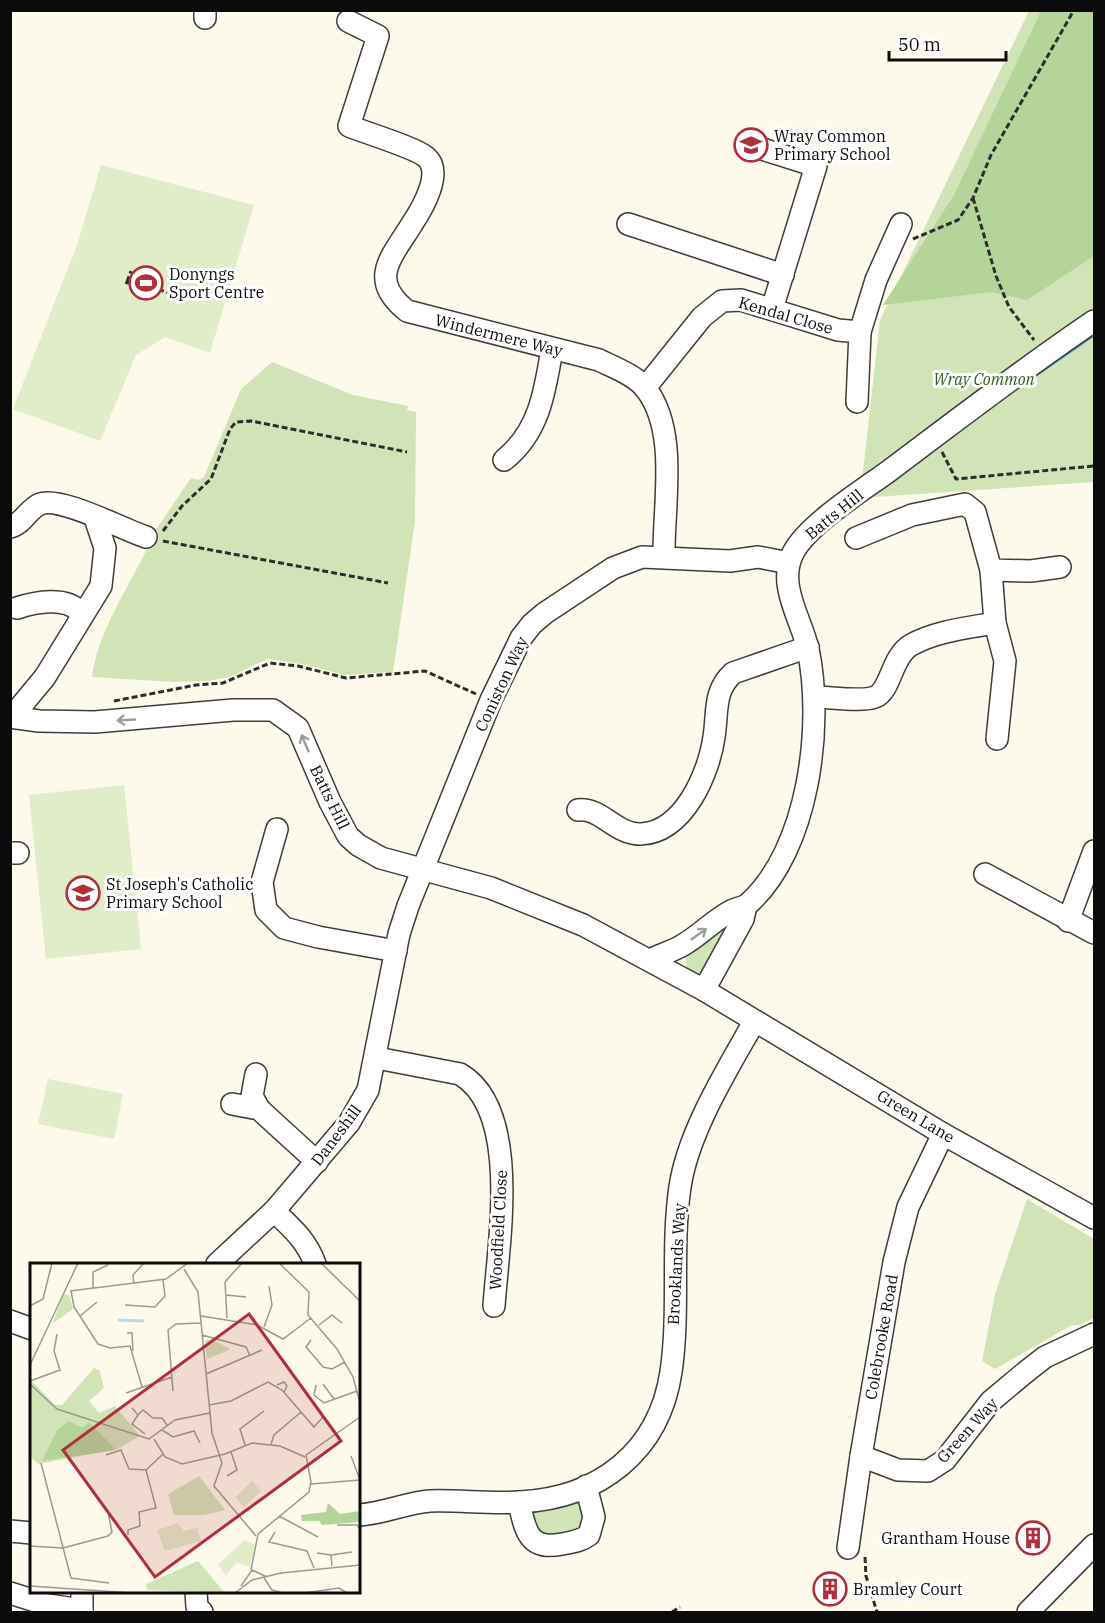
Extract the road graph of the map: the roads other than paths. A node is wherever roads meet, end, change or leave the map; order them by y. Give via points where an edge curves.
1 (348, 21) dead end
2 (759, 148) dead end
3 (628, 224) dead end
4 (901, 224) dead end
5 (783, 275) junction
6 (772, 309) junction
7 (1095, 321) edge
8 (860, 332) junction
9 (552, 349) junction
10 (645, 388) junction
11 (857, 402) dead end
12 (504, 460) dead end
13 (95, 518) junction
14 (10, 527) edge
15 (146, 537) dead end
16 (856, 538) dead end
17 (664, 556) junction
18 (789, 563) junction
19 (1060, 567) dead end
20 (991, 570) junction
21 (17, 608) dead end
22 (80, 618) junction
23 (995, 623) junction
24 (808, 647) junction
25 (815, 697) junction
26 (13, 717) edge
27 (997, 739) dead end
28 (578, 810) dead end
29 (277, 829) dead end
30 (1095, 851) edge
31 (422, 869) junction
32 (985, 874) dead end
33 (746, 906) junction
34 (1068, 921) junction
35 (1095, 933) edge
36 (396, 951) junction
37 (650, 960) junction
38 (704, 990) junction
39 (746, 1017) junction
40 (377, 1058) junction
41 (256, 1074) dead end
42 (232, 1104) dead end
43 (259, 1109) junction
44 (943, 1134) junction
45 (317, 1162) junction
46 (274, 1212) junction
47 (1095, 1218) edge
48 (219, 1263) edge
49 (315, 1263) edge
50 (494, 1306) dead end
51 (10, 1321) edge
52 (30, 1328) edge
53 (1095, 1334) edge
54 (861, 1456) junction
55 (586, 1486) junction
56 (519, 1502) junction
57 (360, 1515) edge
58 (10, 1531) edge
59 (30, 1533) edge
60 (1095, 1545) edge
61 (848, 1548) road end
62 (10, 1593) edge
63 (82, 1605) edge
64 (1028, 1612) edge

1 - 9 street, Windermere Way via 378,36 349,126 422,154 432,164 434,175 413,223 386,264 385,278 396,302 407,311
2 - 5 street via 816,166
3 - 5 street
4 - 8 street via 876,280
5 - 6 street
6 - 8 street, Kendal Close via 838,330
6 - 10 street, Kendal Close via 729,299 713,307
7 - 18 street, Batts Hill via 808,533
8 - 11 street
9 - 10 street, Windermere Way via 599,360 625,372
9 - 12 street via 537,420 518,449
10 - 17 street, Windermere Way via 658,409 665,449
13 - 14 street via 68,505 48,502
13 - 15 street
13 - 22 street via 105,548 105,563 101,586
16 - 20 street via 912,515 965,504 975,512
17 - 18 street, Coniston Way via 730,561 769,557
17 - 31 street, Coniston Way via 642,557 613,568 544,613 521,638 491,700
18 - 24 street via 789,591
19 - 20 street
20 - 23 street
21 - 22 street via 33,602 69,605 81,612
22 - 26 street via 45,677
23 - 25 street via 937,634 909,646 895,662 884,690 874,697
23 - 27 street via 1005,661
24 - 25 street
24 - 28 street via 742,670 724,681 718,693 710,758 702,779 667,825 641,834 627,832 592,811
25 - 33 street via 811,761 794,833 775,873
31 -> 26 street, Batts Hill via 381,858 348,836 298,728 273,710 96,722
29 - 36 street via 262,882 266,910 284,928
30 - 34 street
31 - 36 street, Daneshill
31 - 37 street, Batts Hill via 520,898 583,924
32 - 34 street
37 -> 33 street via 682,946 731,911
33 - 38 street via 743,919
34 - 35 street
36 - 40 street, Daneshill
37 - 38 street, Batts Hill
38 - 39 street, Batts Hill
39 - 44 street, Green Lane
39 - 55 street, Brooklands Way via 684,1168 678,1212 671,1371 660,1416 640,1448
40 - 45 street, Daneshill via 373,1078 359,1108
40 - 50 street, Woodfield Close via 460,1074 486,1098 502,1179
41 - 43 street via 252,1096
42 - 43 street
43 - 45 street
44 - 47 street, Green Lane
44 - 54 street, Colebrooke Road via 906,1218 894,1262
45 - 46 street, Daneshill
46 - 48 street, Daneshill
46 - 49 street via 304,1241
51 - 52 street
53 - 54 street, Green Way via 1045,1357 1027,1371 991,1401 945,1460 928,1471 898,1470
54 - 61 street, Colebrooke Road
55 - 56 street, Brooklands Way
55 - 56 street via 594,1524 589,1535 574,1542 548,1547 536,1543 527,1532
56 - 57 street, Brooklands Way via 428,1502
58 - 59 street
60 - 64 street
62 - 63 street via 48,1605

